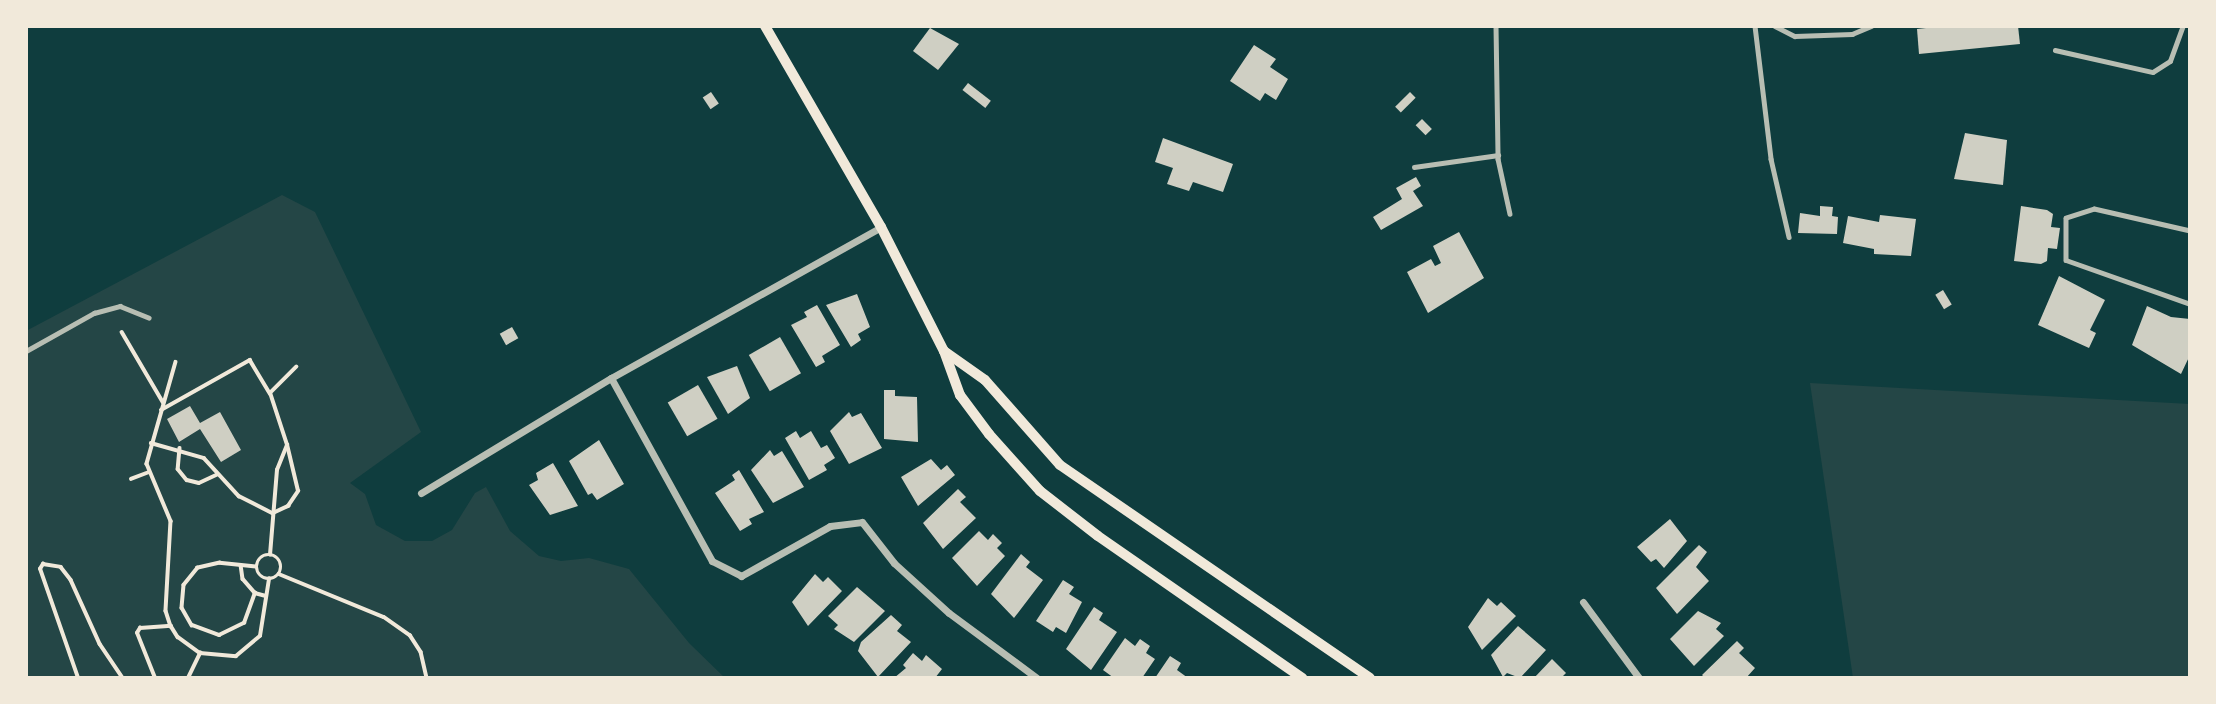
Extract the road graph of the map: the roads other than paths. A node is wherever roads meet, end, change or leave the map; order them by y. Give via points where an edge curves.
1 (765, 26) edge
2 (1496, 26) edge
3 (1755, 26) edge
4 (1775, 26) edge
5 (1871, 26) edge
6 (2183, 26) edge
7 (2055, 50) dead end
8 (1498, 155) junction
9 (1414, 167) dead end
10 (1510, 214) dead end
11 (881, 227) junction
12 (2190, 231) edge
13 (1789, 237) dead end
14 (2190, 304) edge
15 (149, 318) dead end
16 (26, 351) edge
17 (944, 351) junction
18 (611, 378) junction
19 (421, 493) dead end
20 (1583, 602) dead end
21 (1037, 678) edge
22 (1302, 678) edge
23 (1370, 678) edge
24 (1639, 678) edge

1 - 11 main road
2 - 8 lane
3 - 13 lane via 1772,159
4 - 5 lane via 1795,36 1852,34
6 - 7 lane via 2170,61 2153,72
8 - 9 lane
8 - 10 lane
11 - 17 main road
11 - 18 street
12 - 14 lane via 2094,209 2066,218 2066,260
15 - 16 lane via 120,306 94,313
17 - 22 main road via 960,395 1040,491
17 - 23 main road via 985,380 1060,465
18 - 19 street
18 - 21 street via 712,561 741,576 830,526 862,522 894,563 949,613
20 - 24 street

